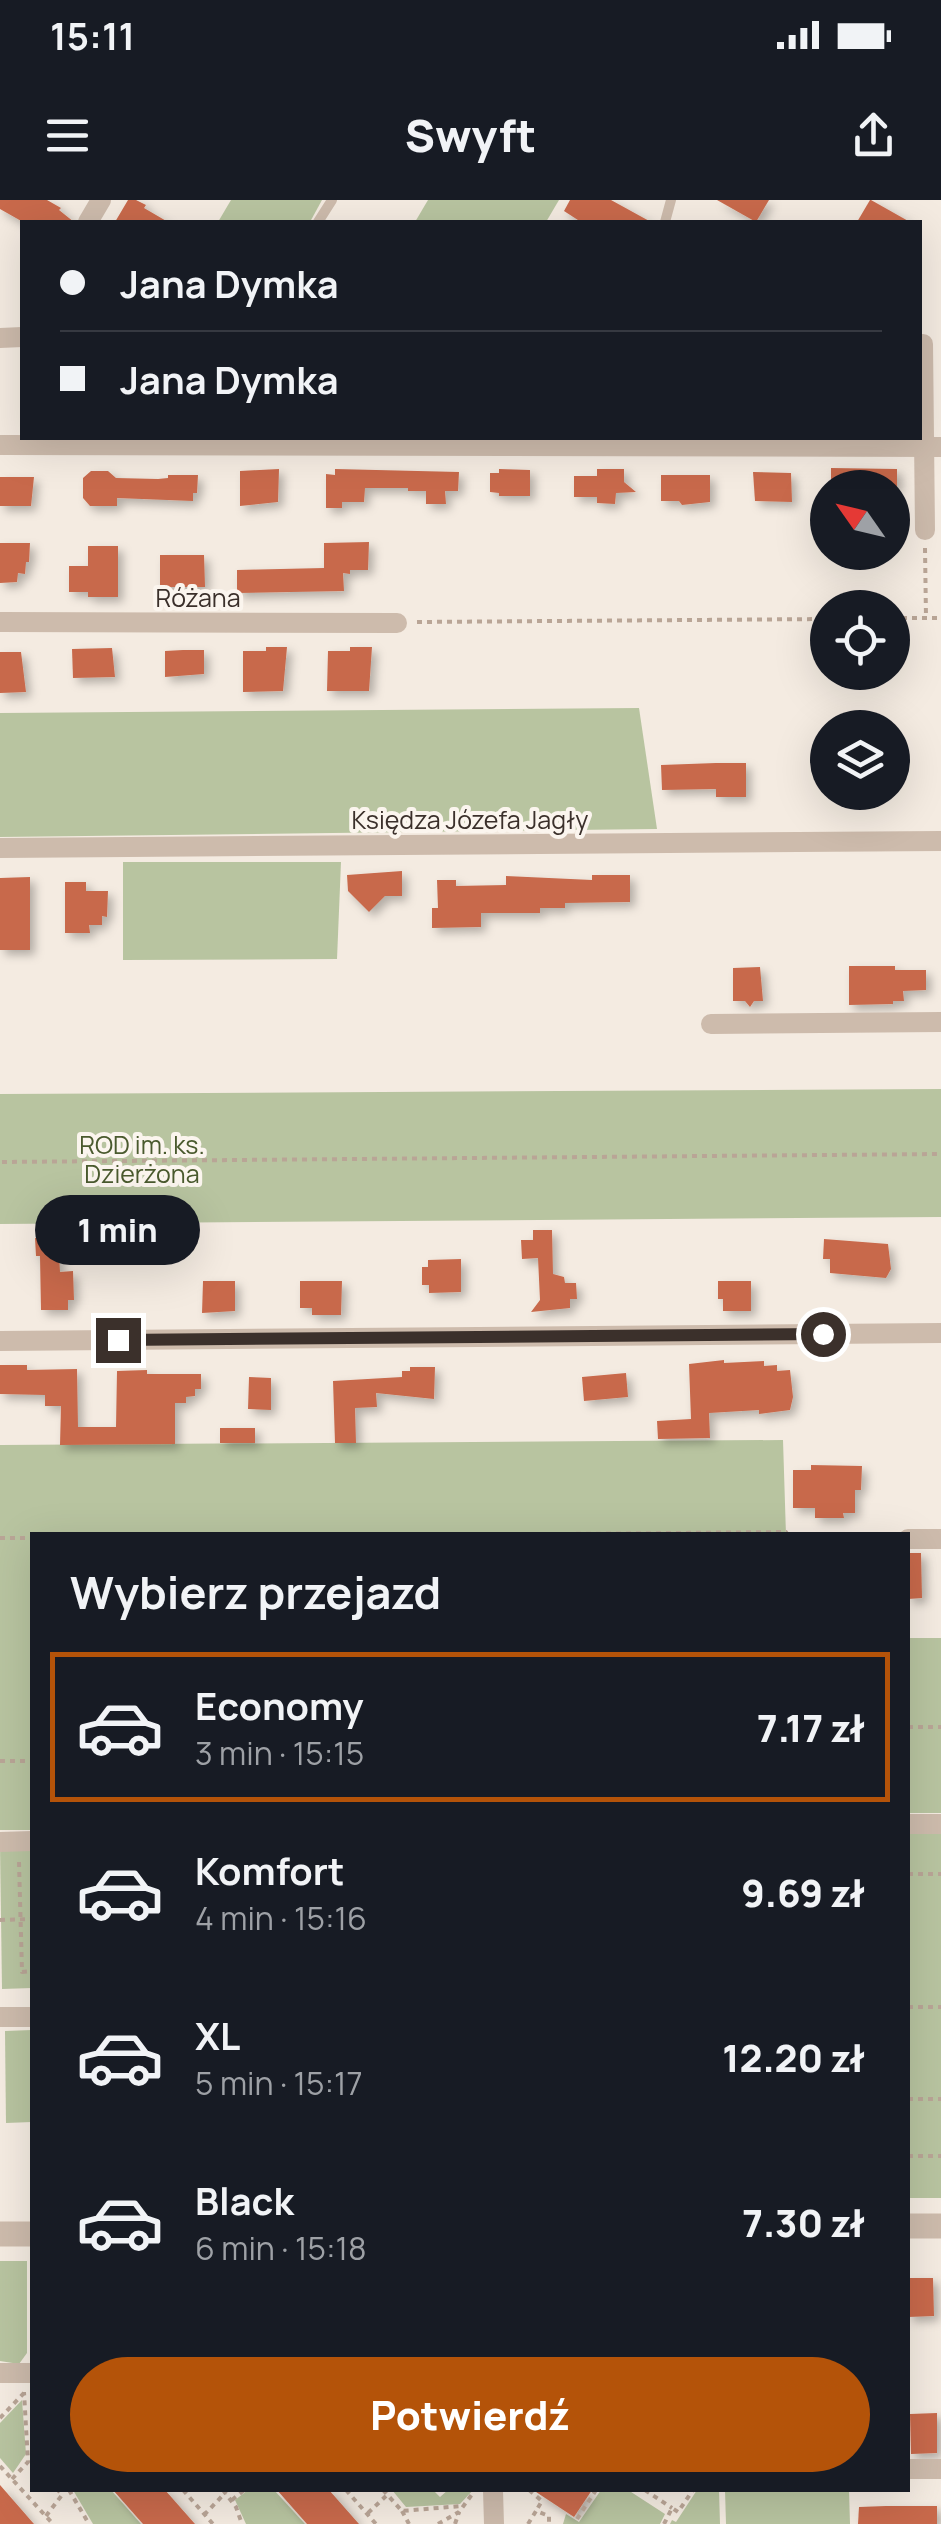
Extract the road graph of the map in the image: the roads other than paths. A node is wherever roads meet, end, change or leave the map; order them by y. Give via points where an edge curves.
1 (928, 345) edge
2 (0, 444) edge
3 (932, 447) edge
4 (925, 530) road end
5 (0, 622) edge
6 (397, 622) road end
7 (941, 840) edge
8 (0, 848) edge
9 (941, 1022) edge
10 (711, 1024) dead end
11 (941, 1333) edge
12 (0, 1341) edge
13 (941, 1539) edge
14 (910, 1540) edge
15 (910, 1824) edge
16 (941, 1824) edge
17 (30, 1841) edge
18 (0, 1842) edge
19 (30, 2017) edge
20 (0, 2018) edge
21 (910, 2226) edge
22 (941, 2226) edge
23 (0, 2234) edge
24 (30, 2234) edge
25 (0, 2373) edge
26 (27, 2384) edge
27 (910, 2468) edge
28 (941, 2469) edge
29 (492, 2492) edge
30 (494, 2524) edge

1 - 3 street
2 - 3 street
3 - 4 street
5 - 6 street, Różana
7 - 8 street, Księdza Józefa Jagły
9 - 10 street
11 - 12 street
13 - 14 street
15 - 16 street
17 - 18 street
19 - 20 street
21 - 22 street
23 - 24 street
25 - 26 street
27 - 28 street
29 - 30 street

